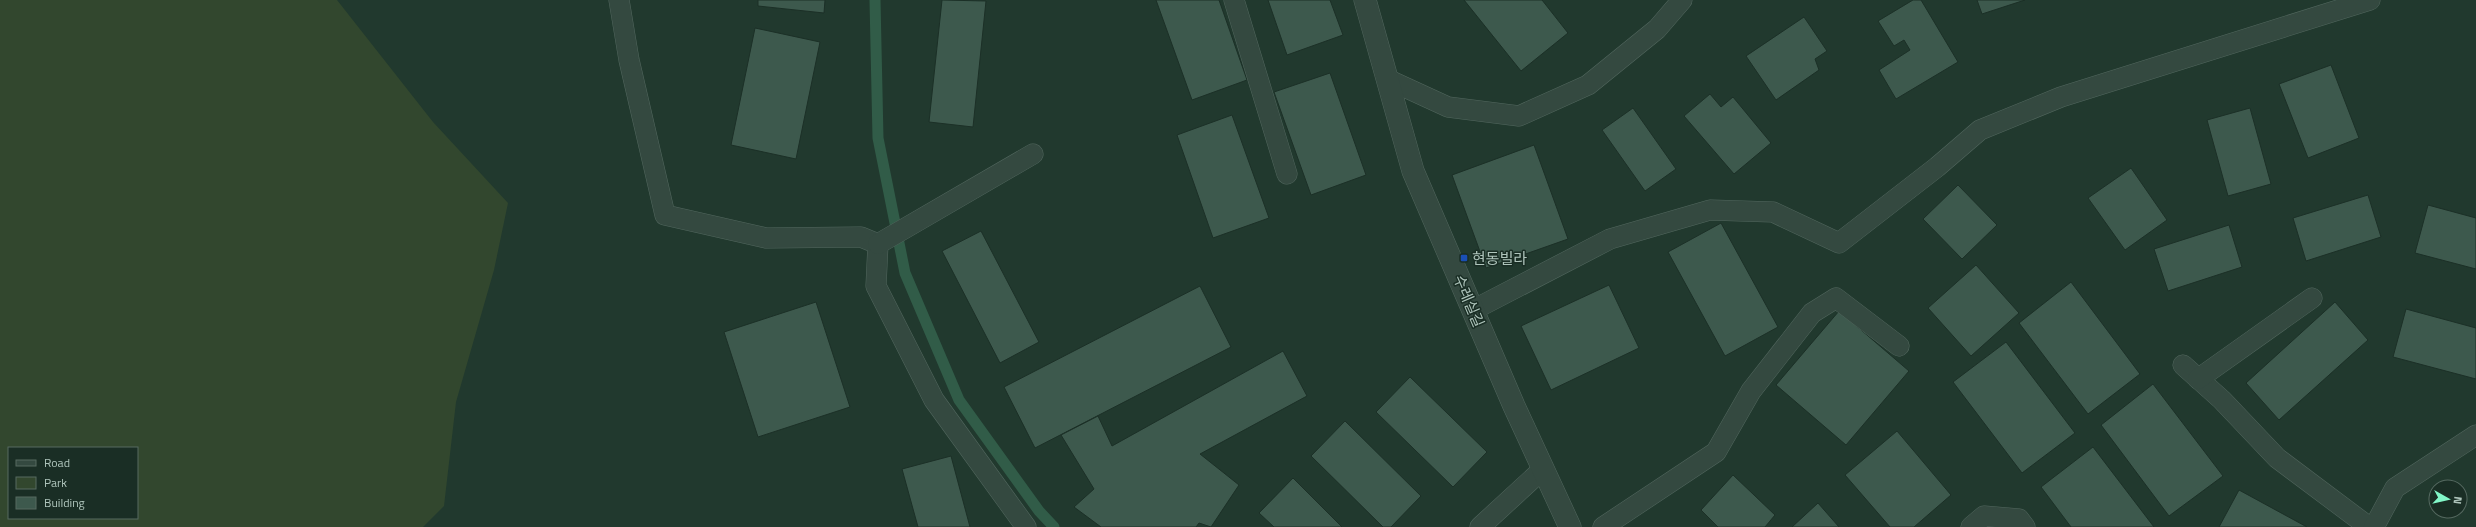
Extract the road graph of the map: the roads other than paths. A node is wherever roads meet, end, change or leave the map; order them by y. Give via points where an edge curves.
1 (619, 0) edge
2 (1234, 0) edge
3 (1365, 0) edge
4 (1682, 0) edge
5 (2370, 0) edge
6 (1387, 79) junction
7 (1033, 154) dead end
8 (1287, 174) dead end
9 (879, 243) junction
10 (2312, 298) dead end
11 (1473, 310) junction
12 (1899, 346) dead end
13 (2183, 365) dead end
14 (2198, 379) junction
15 (2476, 436) edge
16 (1543, 469) junction
17 (1026, 527) edge
18 (1480, 527) edge
19 (1570, 527) edge
20 (1603, 527) edge
21 (1971, 527) edge
22 (2025, 527) edge
23 (2369, 527) edge
24 (2374, 527) edge

1 - 9 lane via 628,60 665,215 766,238 861,236
2 - 8 lane
3 - 6 street, 수레실길
4 - 6 lane via 1657,29 1588,85 1519,116 1448,107
5 - 11 lane via 2061,97 1980,130 1839,243 1773,212 1710,210 1610,239
6 - 11 street, 수레실길 via 1413,171
7 - 9 lane
9 - 17 lane via 876,286 934,400
10 - 14 lane
11 - 16 street, 수레실길
12 - 20 lane via 1836,298 1812,313 1751,391 1716,452
13 - 14 lane
14 - 23 lane via 2222,400 2277,458
15 - 24 lane via 2395,488
16 - 18 lane
16 - 19 street, 수레실길
21 - 22 lane via 1984,516 2019,520

